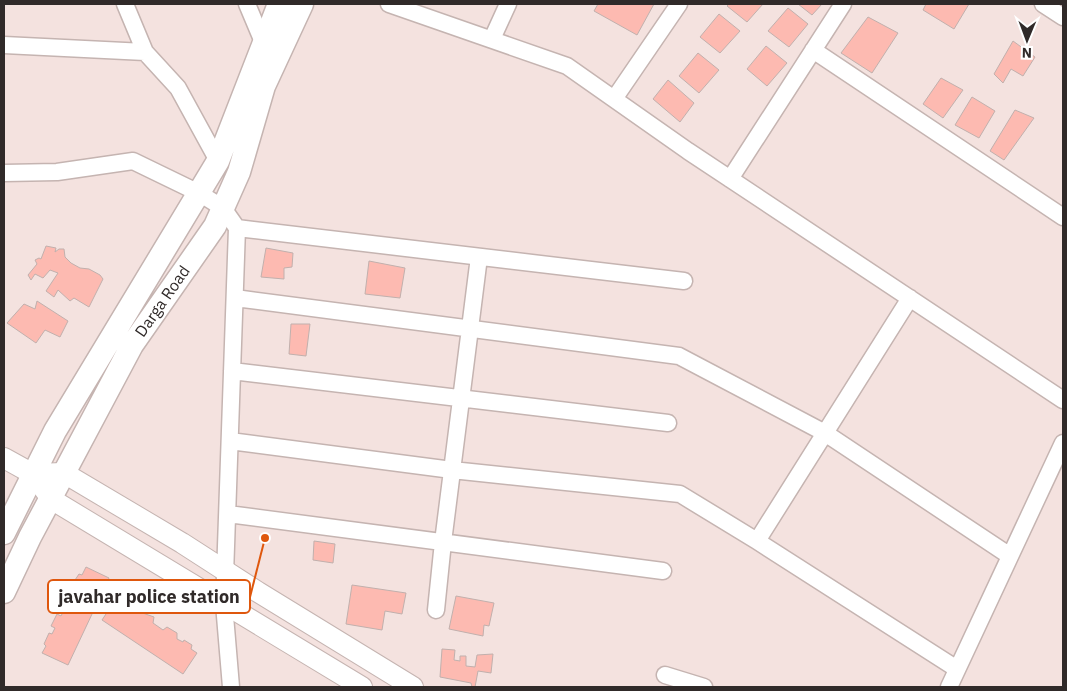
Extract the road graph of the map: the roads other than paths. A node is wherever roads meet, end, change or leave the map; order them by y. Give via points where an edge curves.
1 (125, 4) edge
2 (248, 4) edge
3 (279, 4) edge
4 (302, 4) edge
5 (390, 4) edge
6 (508, 4) edge
7 (679, 4) edge
8 (843, 4) edge
9 (1043, 4) edge
10 (1063, 17) edge
11 (492, 39) junction
12 (263, 42) junction
13 (4, 45) edge
14 (813, 50) junction
15 (145, 52) junction
16 (614, 99) junction
17 (218, 161) junction
18 (4, 173) edge
19 (730, 179) junction
20 (199, 193) junction
21 (223, 208) junction
22 (1063, 217) edge
23 (237, 228) junction
24 (479, 257) junction
25 (684, 281) dead end
26 (235, 298) junction
27 (910, 298) junction
28 (470, 328) junction
29 (232, 371) junction
30 (461, 398) junction
31 (1063, 400) edge
32 (668, 423) dead end
33 (825, 433) junction
34 (230, 441) junction
35 (1063, 443) edge
36 (4, 458) edge
37 (452, 470) junction
38 (64, 473) junction
39 (34, 474) junction
40 (51, 499) junction
41 (228, 514) junction
42 (4, 533) edge
43 (757, 541) junction
44 (443, 542) junction
45 (1010, 556) junction
46 (225, 571) junction
47 (663, 571) dead end
48 (4, 592) edge
49 (224, 604) junction
50 (436, 610) dead end
51 (957, 669) junction
52 (665, 674) dead end
53 (231, 687) edge
54 (362, 687) edge
55 (413, 687) edge
56 (704, 687) edge
57 (949, 687) edge

1 - 15 street
2 - 12 street
3 - 12 main road, Darga Road
4 - 21 main road, Darga Road via 264,86 239,172
5 - 11 street
6 - 11 street
7 - 16 street
8 - 14 street
9 - 10 street
11 - 16 street via 567,66
12 - 17 main road, Darga Road
13 - 15 street
14 - 19 street
14 - 22 street
15 - 17 street via 178,88
16 - 19 street
17 - 20 main road, Darga Road
18 - 20 street via 57,172 133,162
19 - 27 street
20 - 21 street
20 - 39 main road, Darga Road via 55,431
21 - 23 street
21 - 38 main road, Darga Road via 215,226 132,345
23 - 24 street
23 - 26 street
24 - 25 street
24 - 28 street
26 - 28 street
26 - 29 street
27 - 31 street
27 - 33 street
28 - 30 street
28 - 33 street via 679,356
29 - 30 street
29 - 34 street
30 - 32 street
30 - 37 street
33 - 43 street
33 - 45 street
34 - 37 street
34 - 41 street
35 - 45 street
36 - 39 street
37 - 43 street via 680,494
37 - 44 street
38 - 39 street
38 - 40 main road, Darga Road
38 - 46 street
39 - 40 street
39 - 42 main road, Darga Road
40 - 48 main road, Darga Road
40 - 49 street
41 - 44 street
41 - 46 street
43 - 51 street
44 - 47 street
44 - 50 street
45 - 51 street
46 - 49 street
46 - 55 street
49 - 53 street
49 - 54 street
51 - 57 street
52 - 56 street

